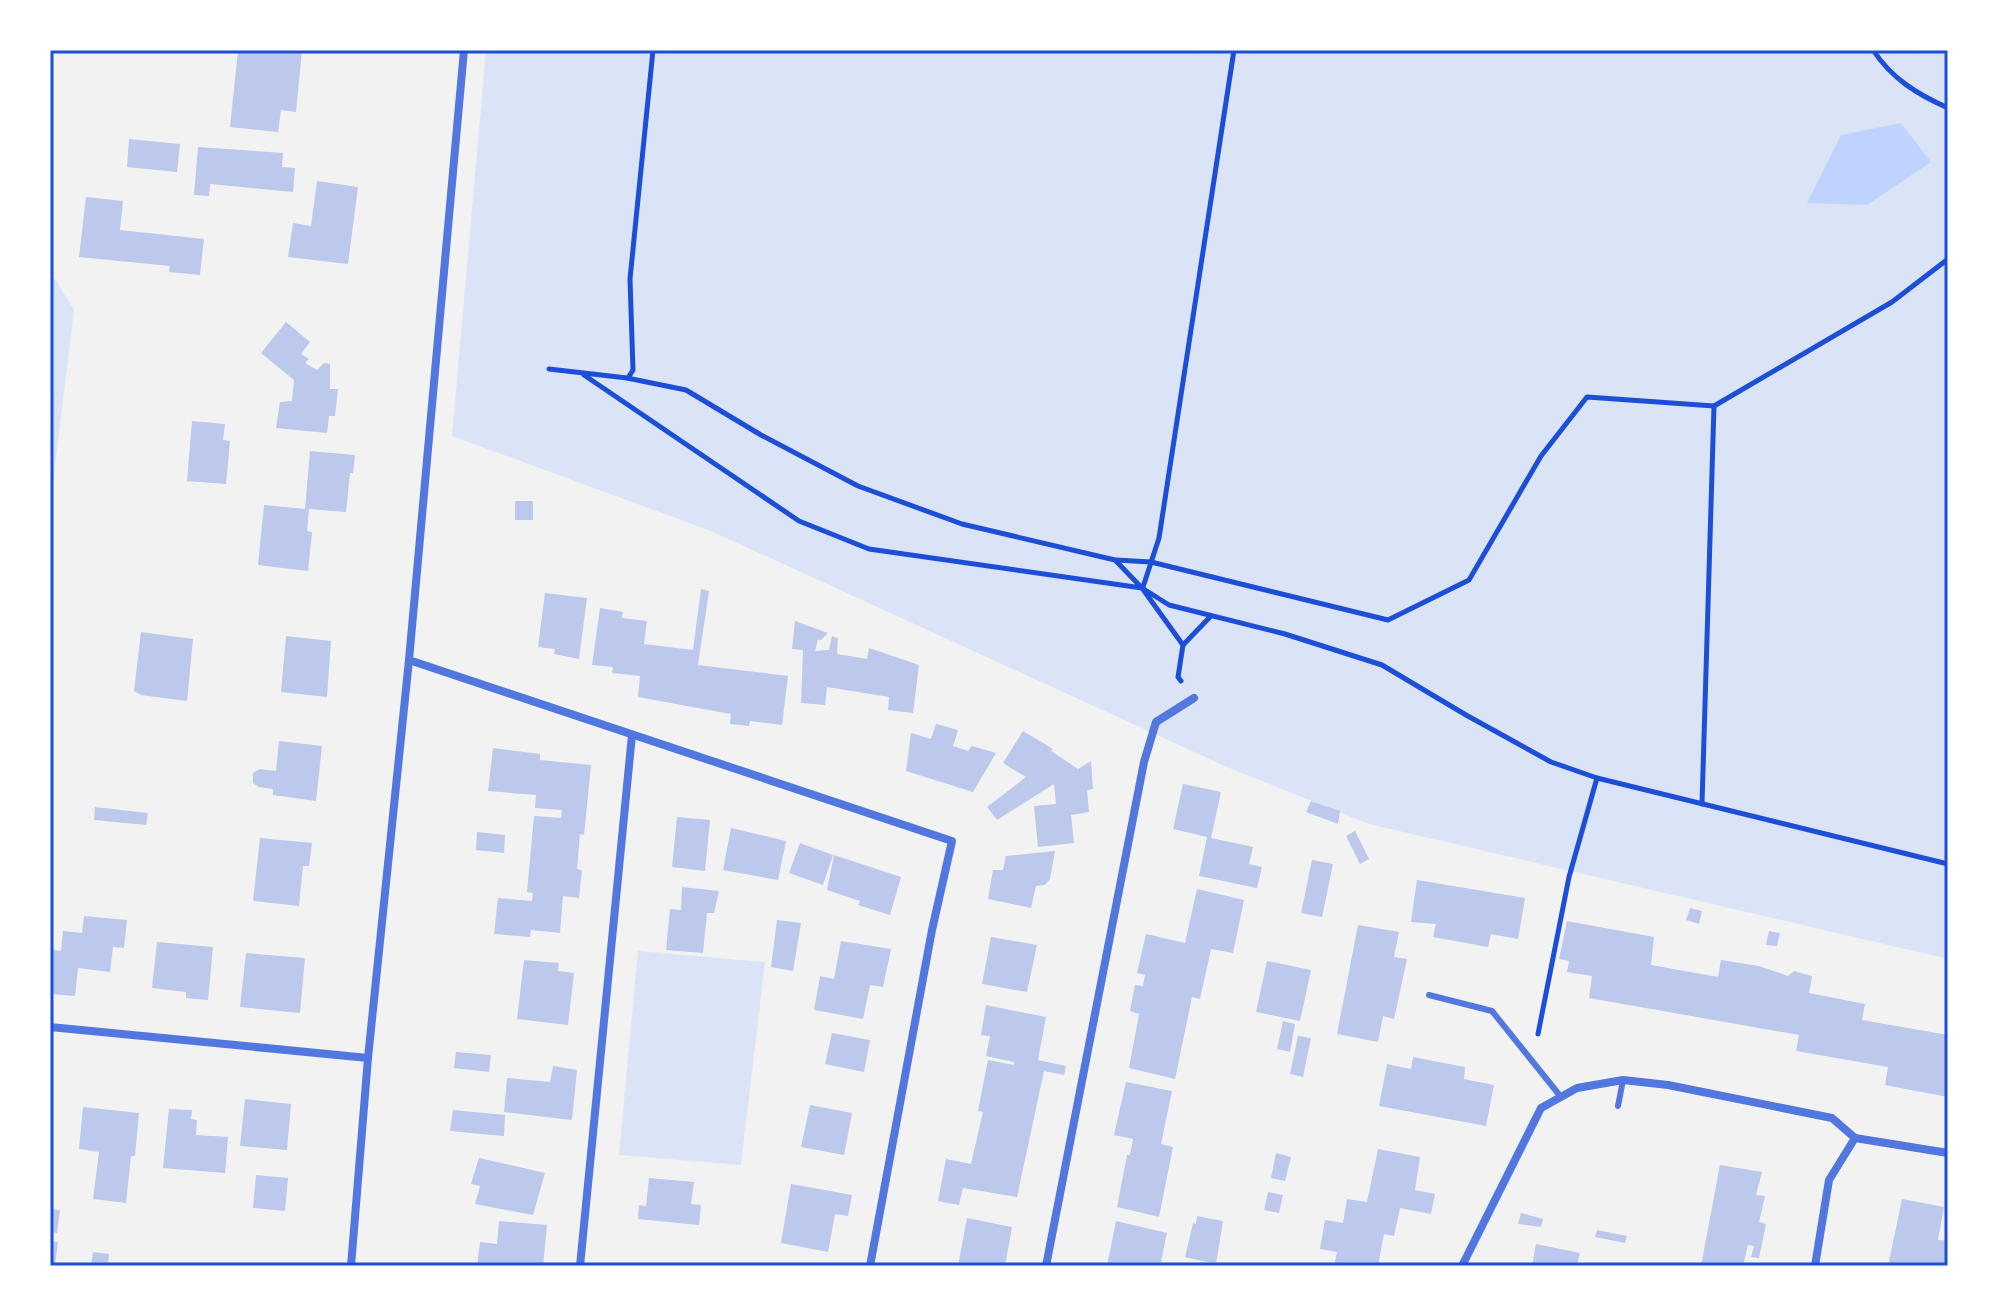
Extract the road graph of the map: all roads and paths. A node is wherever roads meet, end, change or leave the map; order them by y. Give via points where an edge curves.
1 (464, 50) edge
2 (653, 50) edge
3 (1234, 50) edge
4 (1873, 50) edge
5 (1948, 108) edge
6 (1948, 259) edge
7 (549, 369) dead end
8 (583, 374) junction
9 (627, 378) junction
10 (1714, 406) junction
11 (1115, 560) junction
12 (1151, 562) junction
13 (1142, 588) junction
14 (1211, 617) junction
15 (1183, 645) junction
16 (409, 660) junction
17 (1194, 698) joint
18 (632, 735) junction
19 (1597, 778) junction
20 (1702, 804) junction
21 (1948, 864) edge
22 (1429, 995) dead end
23 (50, 1027) edge
24 (368, 1058) junction
25 (1538, 1068) junction
26 (1623, 1080) junction
27 (1561, 1097) junction
28 (1618, 1106) dead end
29 (1855, 1138) junction
30 (1948, 1153) edge
31 (351, 1266) edge
32 (580, 1266) edge
33 (870, 1266) edge
34 (1046, 1266) edge
35 (1462, 1266) edge
36 (1815, 1266) edge

1 - 16 street
2 - 9 path via 630,279 633,370
3 - 12 path via 1159,538
4 - 5 path via 1911,91
6 - 10 path via 1892,302
7 - 8 path
8 - 9 path
8 - 13 path via 799,521 869,549
9 - 11 path via 686,390 858,486 962,524
10 - 12 path via 1587,397 1541,456 1469,580 1388,620
10 - 20 path
11 - 12 path
11 - 13 path
12 - 13 path
13 - 14 path via 1169,605
13 - 15 path
14 - 15 path
14 - 19 path via 1382,665 1551,762
15 - 17 path via 1178,677
16 - 18 street
16 - 24 street
17 - 34 street via 1156,722 1144,762
18 - 32 street
18 - 33 street via 952,841
19 - 20 path
19 - 25 path via 1569,877 1536,1042
20 - 21 path
22 - 25 lane via 1492,1011
23 - 24 street
24 - 31 street
25 - 27 lane
26 - 27 street via 1577,1088
26 - 28 lane
26 - 29 street via 1832,1118
27 - 35 street via 1541,1108
29 - 30 street
29 - 36 street via 1829,1180

